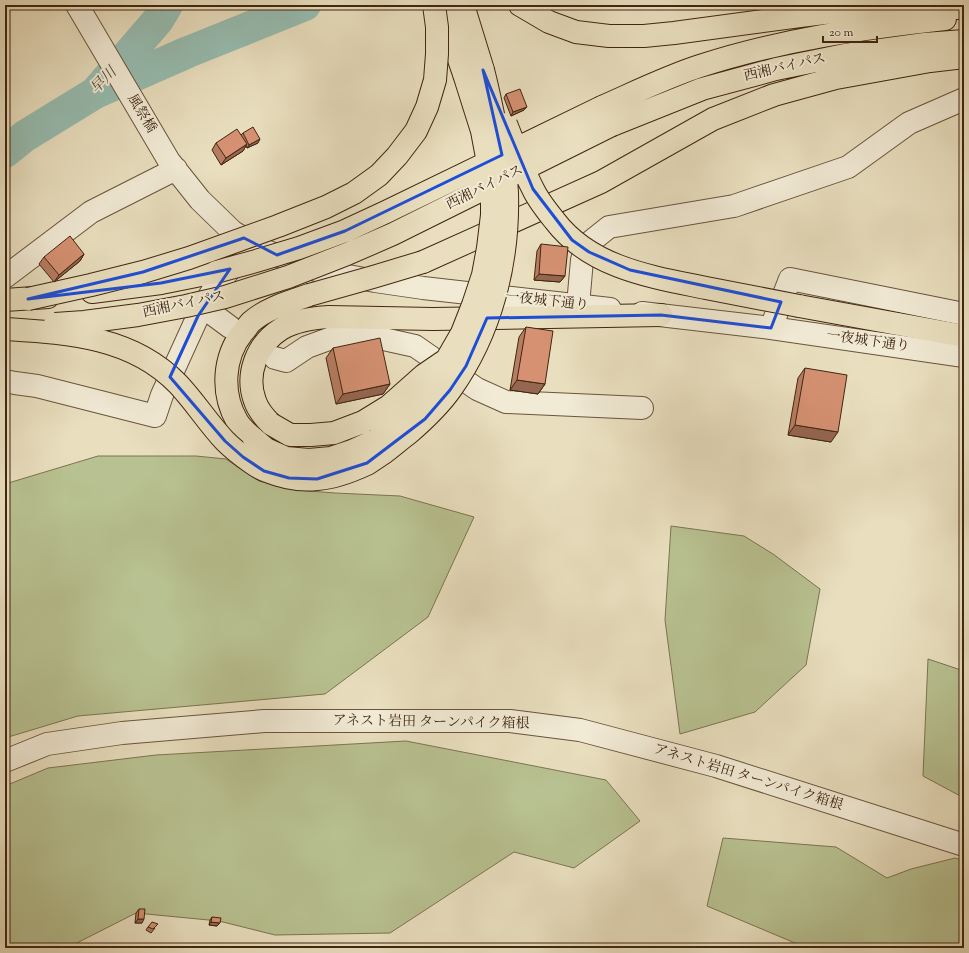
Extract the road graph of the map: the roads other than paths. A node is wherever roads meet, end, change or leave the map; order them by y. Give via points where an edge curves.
1 (77, 5) edge
2 (434, 5) edge
3 (440, 5) edge
4 (463, 5) edge
5 (520, 5) edge
6 (964, 8) edge
7 (964, 17) edge
8 (964, 41) edge
9 (964, 57) edge
10 (483, 70) junction
11 (964, 100) edge
12 (607, 116) junction
13 (172, 165) junction
14 (252, 243) junction
15 (5, 277) edge
16 (28, 299) junction
17 (5, 300) edge
18 (578, 305) junction
19 (203, 307) junction
20 (964, 314) edge
21 (661, 315) junction
22 (230, 326) dead end
23 (772, 328) junction
24 (5, 329) edge
25 (964, 336) edge
26 (964, 356) edge
27 (275, 358) dead end
28 (447, 359) junction
29 (5, 380) edge
30 (642, 408) dead end
31 (5, 762) edge
32 (964, 845) edge

1 - 13 street, 風祭橋
2 - 16 highway, bridge via 437,54 435,80 428,107 416,132 379,175 354,193 278,226 128,276
3 - 28 highway, bridge via 482,131 492,192 492,216 483,275 462,333
4 - 10 highway
5 - 6 highway via 549,22 576,32 609,36 644,36 856,9
7 - 12 highway, 西湘バイパス via 823,35 759,49 700,66 651,85
8 - 12 highway, 西湘バイパス via 845,55 776,69
9 - 28 highway, bridge via 836,78 774,95 713,120 601,182 423,262 309,295 269,310 250,323 236,341 229,360 226,384 229,404 238,422 266,449 286,458 332,458 376,440 397,425 435,386
10 - 24 highway, bridge via 504,162 506,193 505,246 492,305 480,338 450,390 424,419 392,447 367,463 341,474 317,479 289,478 264,471 225,441 177,383 133,351 77,336
10 - 25 highway, bridge via 533,189 556,222 572,240 589,252 656,278
11 - 18 street via 909,123 848,167 734,206 609,227 589,242 586,248 582,260
12 - 16 highway, 西湘バイパス, bridge via 344,231 299,248 216,272 161,283
12 - 24 highway, 西湘バイパス, bridge via 393,234 288,277 225,297 165,310 84,322
13 - 14 street, 一夜城下通り via 200,200 233,232
13 - 15 street via 91,212
14 - 18 street, 一夜城下通り via 316,270 423,288
14 - 19 street via 214,288
16 - 17 highway, 西湘バイパス
18 - 21 street, 一夜城下通り
19 - 22 street
19 - 29 street via 182,348 155,416
20 - 23 street via 790,279
21 - 23 street, 一夜城下通り
21 - 28 highway, bridge via 433,319 312,318 282,328 271,336 255,360 252,388 255,402 263,415 271,424 290,435 334,433 363,422 389,406 424,375
23 - 26 street, 一夜城下通り
27 - 30 street via 286,361 307,347 337,336 370,336 415,346 478,389 506,402
31 - 32 street, アネスト岩田 ターンパイク箱根 via 47,744 122,733 256,722 510,721 580,730 716,766

